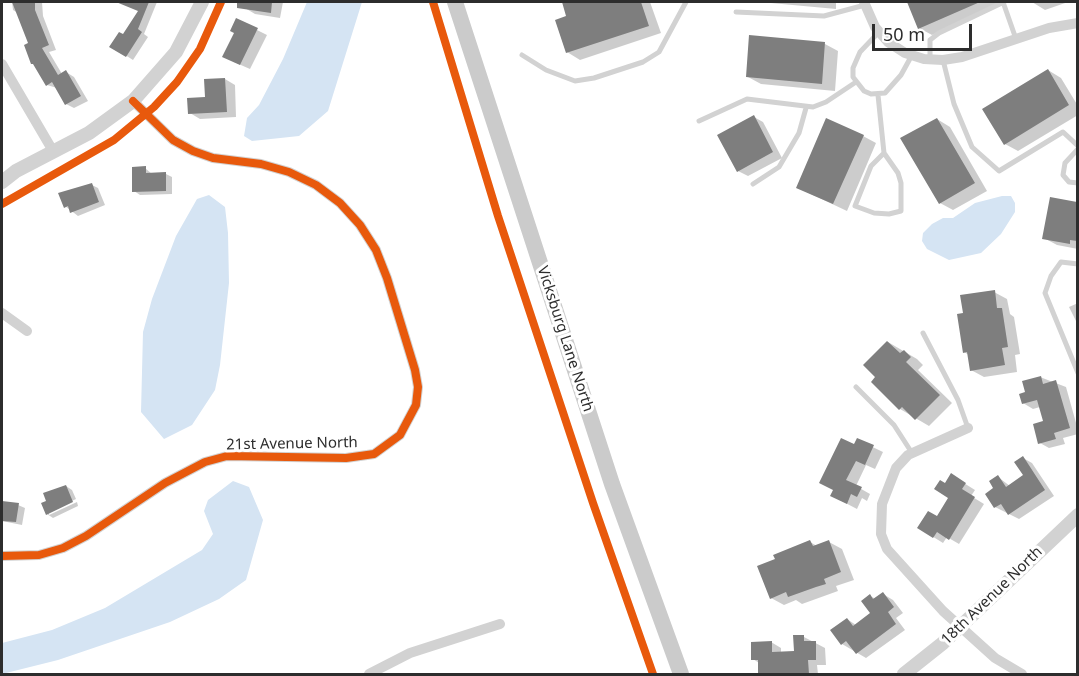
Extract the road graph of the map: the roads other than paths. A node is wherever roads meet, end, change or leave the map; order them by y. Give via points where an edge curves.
1 (202, 2) edge
2 (454, 2) edge
3 (686, 2) edge
4 (1003, 2) edge
5 (865, 3) edge
6 (736, 12) dead end
7 (1077, 22) edge
8 (879, 32) junction
9 (1016, 39) junction
10 (522, 55) dead end
11 (912, 55) junction
12 (930, 60) junction
13 (943, 60) junction
14 (2, 64) edge
15 (856, 82) junction
16 (878, 95) junction
17 (133, 101) junction
18 (806, 108) junction
19 (699, 121) dead end
20 (1077, 148) edge
21 (53, 151) junction
22 (884, 153) junction
23 (2, 182) edge
24 (1077, 183) edge
25 (753, 184) dead end
26 (1077, 264) edge
27 (2, 313) edge
28 (27, 331) dead end
29 (923, 333) dead end
30 (1077, 373) edge
31 (856, 387) dead end
32 (968, 428) joint
33 (912, 453) junction
34 (1077, 515) edge
35 (2, 556) edge
36 (500, 624) dead end
37 (960, 627) junction
38 (369, 675) edge
39 (681, 675) edge
40 (904, 675) edge
41 (1022, 675) edge

1 - 17 street via 176,52
2 - 39 main road, Vicksburg Lane North via 612,484
3 - 10 lane via 659,52 643,62 594,78 575,81
4 - 9 lane
4 - 12 lane via 930,40
5 - 6 lane via 824,16
5 - 8 street
7 - 9 street
8 - 11 street via 888,42
8 - 15 lane via 856,60
9 - 13 street
11 - 12 street
11 - 16 lane via 890,89
12 - 13 street
13 - 20 lane via 954,104 972,147 999,171 1063,132
14 - 21 street
15 - 16 lane via 864,91
15 - 18 lane via 826,102
16 - 22 lane
17 - 21 street via 89,133
17 - 35 street, 21st Avenue North via 172,140 193,151 289,172 340,203 376,250 387,278 418,387 416,405 400,435 386,447 360,457 249,455 205,462 63,548 39,555
18 - 19 lane via 747,99
18 - 25 lane via 799,133 779,167
20 - 24 lane via 1065,163 1063,175 1069,182
21 - 23 street
22 - 22 lane via 901,183 901,211 890,214 855,206 871,166
26 - 30 lane via 1061,262 1045,293
27 - 28 street
29 - 32 lane
31 - 33 lane via 894,425
32 - 33 street
33 - 37 street via 896,468 889,485 881,512 881,534 886,549
34 - 37 street, 18th Avenue North
36 - 38 street via 410,653
37 - 40 street, 18th Avenue North
37 - 41 street via 995,658

